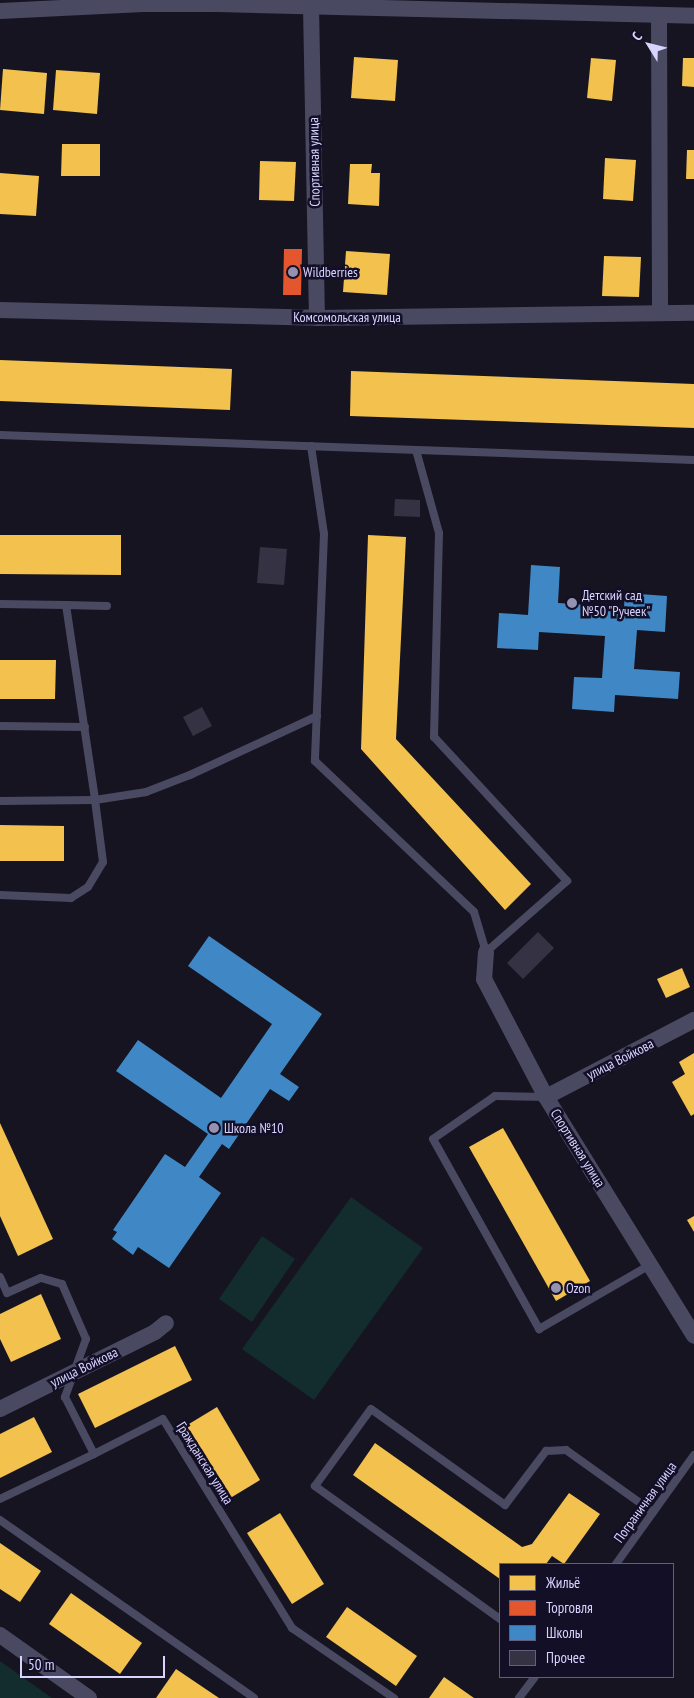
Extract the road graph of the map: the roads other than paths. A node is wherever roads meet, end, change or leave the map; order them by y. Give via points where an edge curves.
1 (143, 2) edge
2 (219, 2) edge
3 (464, 5) edge
4 (311, 6) junction
5 (0, 11) edge
6 (694, 16) edge
7 (658, 17) junction
8 (0, 310) edge
9 (660, 313) junction
10 (694, 313) edge
11 (317, 318) junction
12 (0, 435) edge
13 (311, 446) junction
14 (416, 450) junction
15 (694, 460) edge
16 (0, 604) edge
17 (66, 604) junction
18 (107, 606) dead end
19 (317, 716) junction
20 (0, 726) edge
21 (85, 727) junction
22 (95, 800) junction
23 (0, 801) edge
24 (0, 895) edge
25 (486, 952) junction
26 (694, 1020) edge
27 (546, 1097) junction
28 (650, 1265) junction
29 (0, 1277) edge
30 (3, 1295) edge
31 (166, 1323) dead end
32 (694, 1336) edge
33 (73, 1372) junction
34 (0, 1409) edge
35 (94, 1454) junction
36 (694, 1455) edge
37 (0, 1499) edge
38 (653, 1512) junction
39 (0, 1520) edge
40 (617, 1563) edge
41 (499, 1618) edge
42 (0, 1635) edge
43 (534, 1678) edge
44 (89, 1698) edge
45 (254, 1698) edge
46 (394, 1698) edge
47 (519, 1698) edge

1 - 2 street
1 - 5 street
2 - 4 street
3 - 4 street
3 - 7 street
4 - 11 street, Спортивная улица
6 - 7 street
7 - 9 street
8 - 11 street, Комсомольская улица
9 - 10 street, Комсомольская улица
9 - 11 street, Комсомольская улица
12 - 13 lane
13 - 14 lane
13 - 19 lane via 324,534
14 - 15 lane
14 - 25 lane via 439,533 434,737 567,881
16 - 17 lane
17 - 18 lane
17 - 21 lane
19 - 22 lane via 146,792
19 - 25 lane via 315,761 474,912
20 - 21 lane
21 - 22 lane
22 - 23 lane
22 - 24 lane via 103,862 88,887 71,898
25 - 27 street, Спортивная улица via 484,979
26 - 27 street, улица Войкова
27 - 28 street, Спортивная улица
27 - 28 lane via 495,1096 433,1139 539,1329
28 - 32 street, Спортивная улица
29 - 30 lane
30 - 33 lane via 41,1278 62,1284 86,1339
31 - 33 street, улица Войкова
33 - 34 street, улица Войкова
33 - 35 lane via 65,1397
35 - 37 lane
35 - 46 lane, Гражданская улица via 163,1418 292,1628
36 - 38 lane, Пограничная улица
38 - 40 lane, Пограничная улица
38 - 41 lane via 566,1450 546,1451 505,1505 371,1409 315,1486
39 - 45 lane
42 - 44 street
43 - 47 lane

